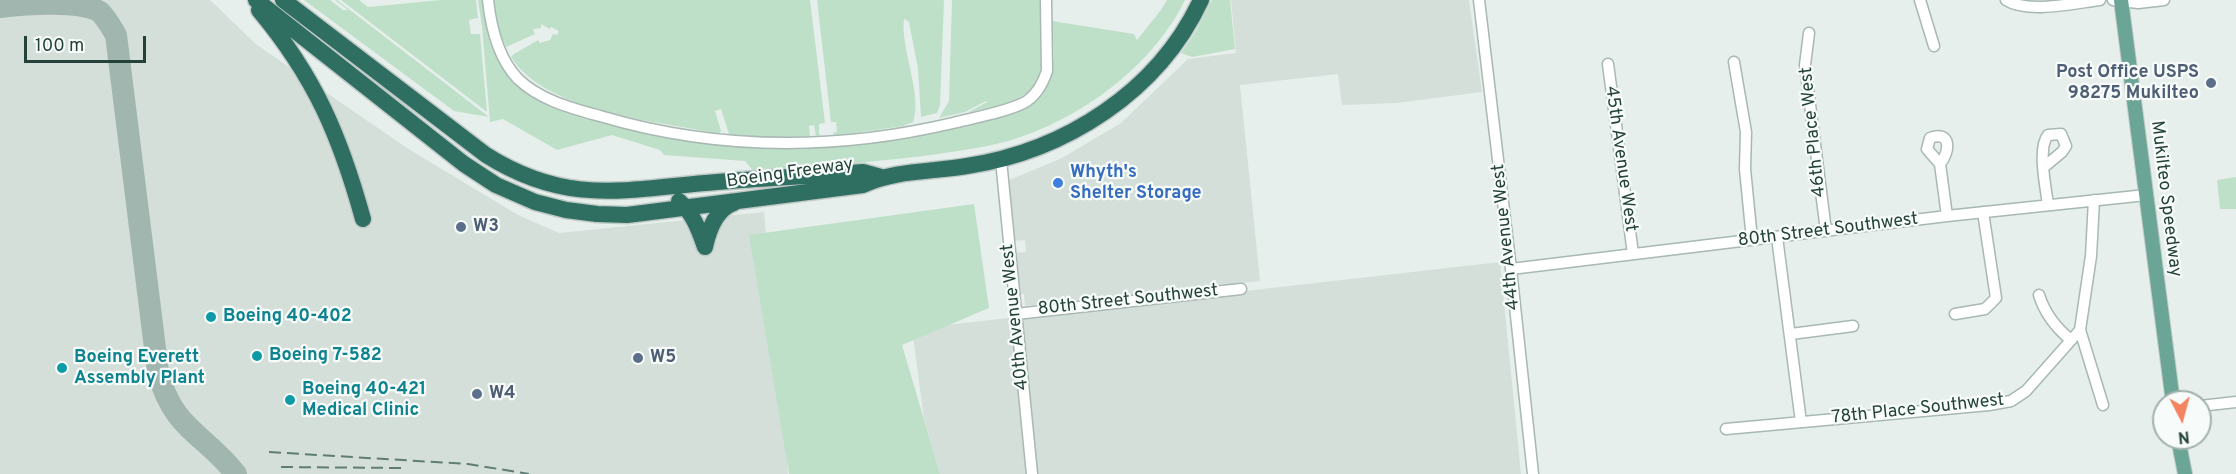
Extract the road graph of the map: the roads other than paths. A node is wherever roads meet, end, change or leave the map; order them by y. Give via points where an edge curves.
1 (250, 0) edge
2 (256, 0) edge
3 (283, 0) edge
4 (488, 0) edge
5 (1046, 0) edge
6 (1201, 0) edge
7 (1479, 0) edge
8 (1920, 0) edge
9 (2006, 0) edge
10 (2100, 0) edge
11 (2118, 0) edge
12 (2164, 0) edge
13 (1809, 33) dead end
14 (1934, 46) dead end
15 (1734, 62) dead end
16 (1608, 64) dead end
17 (1001, 160) junction
18 (1940, 164) dead end
19 (2044, 167) dead end
20 (881, 177) junction
21 (604, 193) junction
22 (2146, 195) junction
23 (2094, 200) junction
24 (739, 201) junction
25 (2049, 205) junction
26 (687, 208) junction
27 (1983, 212) junction
28 (1947, 216) junction
29 (363, 219) dead end
30 (1826, 231) junction
31 (1777, 237) junction
32 (1752, 240) junction
33 (1633, 254) junction
34 (1511, 268) junction
35 (1240, 289) dead end
36 (2039, 295) dead end
37 (1016, 314) junction
38 (1955, 314) dead end
39 (1853, 326) dead end
40 (2080, 330) junction
41 (1791, 334) junction
42 (2070, 340) junction
43 (2172, 390) edge
44 (2236, 402) edge
45 (2103, 405) dead end
46 (2212, 405) edge
47 (1801, 422) junction
48 (1725, 429) dead end
49 (2180, 450) edge
50 (1032, 474) edge
51 (1533, 474) edge
52 (2185, 474) edge

1 - 29 highway via 284,40 312,84 338,137
2 - 26 highway, Boeing Freeway via 382,101 496,185 535,202 597,214
3 - 21 highway, Boeing Freeway via 510,170 552,185
4 - 5 street via 501,54 518,78 540,94 562,105 666,133 776,145 904,133 969,119 1027,100 1040,87 1047,72
6 - 17 highway via 1159,63 1112,108 1050,143
7 - 34 street, 44th Avenue West
8 - 14 street
9 - 10 street via 2022,7
11 - 12 street
11 - 22 main road, Mukilteo Speedway
13 - 30 street, 46th Place West via 1805,65
15 - 32 street via 1746,132 1745,169
16 - 33 street, 45th Avenue West
17 - 20 highway
17 - 37 street, 40th Avenue West
18 - 28 street
19 - 25 street
20 - 21 highway, Boeing Freeway via 863,172
20 - 24 highway, Boeing Freeway via 863,185
21 - 26 highway via 667,195
22 - 23 street, 80th Street Southwest
22 - 43 main road, Mukilteo Speedway
23 - 25 street, 80th Street Southwest
23 - 40 street via 2091,256
24 - 26 highway, Boeing Freeway
24 - 26 highway via 720,211 705,247
25 - 27 street, 80th Street Southwest
27 - 28 street, 80th Street Southwest
27 - 38 street via 1996,298 1985,309
28 - 30 street, 80th Street Southwest
30 - 31 street, 80th Street Southwest
31 - 32 street, 80th Street Southwest
31 - 41 street
32 - 33 street, 80th Street Southwest
33 - 34 street, 80th Street Southwest
34 - 51 street, 44th Avenue West
35 - 37 street, 80th Street Southwest
36 - 42 street via 2056,328
37 - 50 street, 40th Avenue West
39 - 41 street
40 - 42 street, 78th Place Southwest
40 - 45 street
41 - 47 street
42 - 47 street, 78th Place Southwest via 2026,391 2011,401
44 - 46 street
47 - 48 street, 78th Place Southwest
49 - 52 main road

